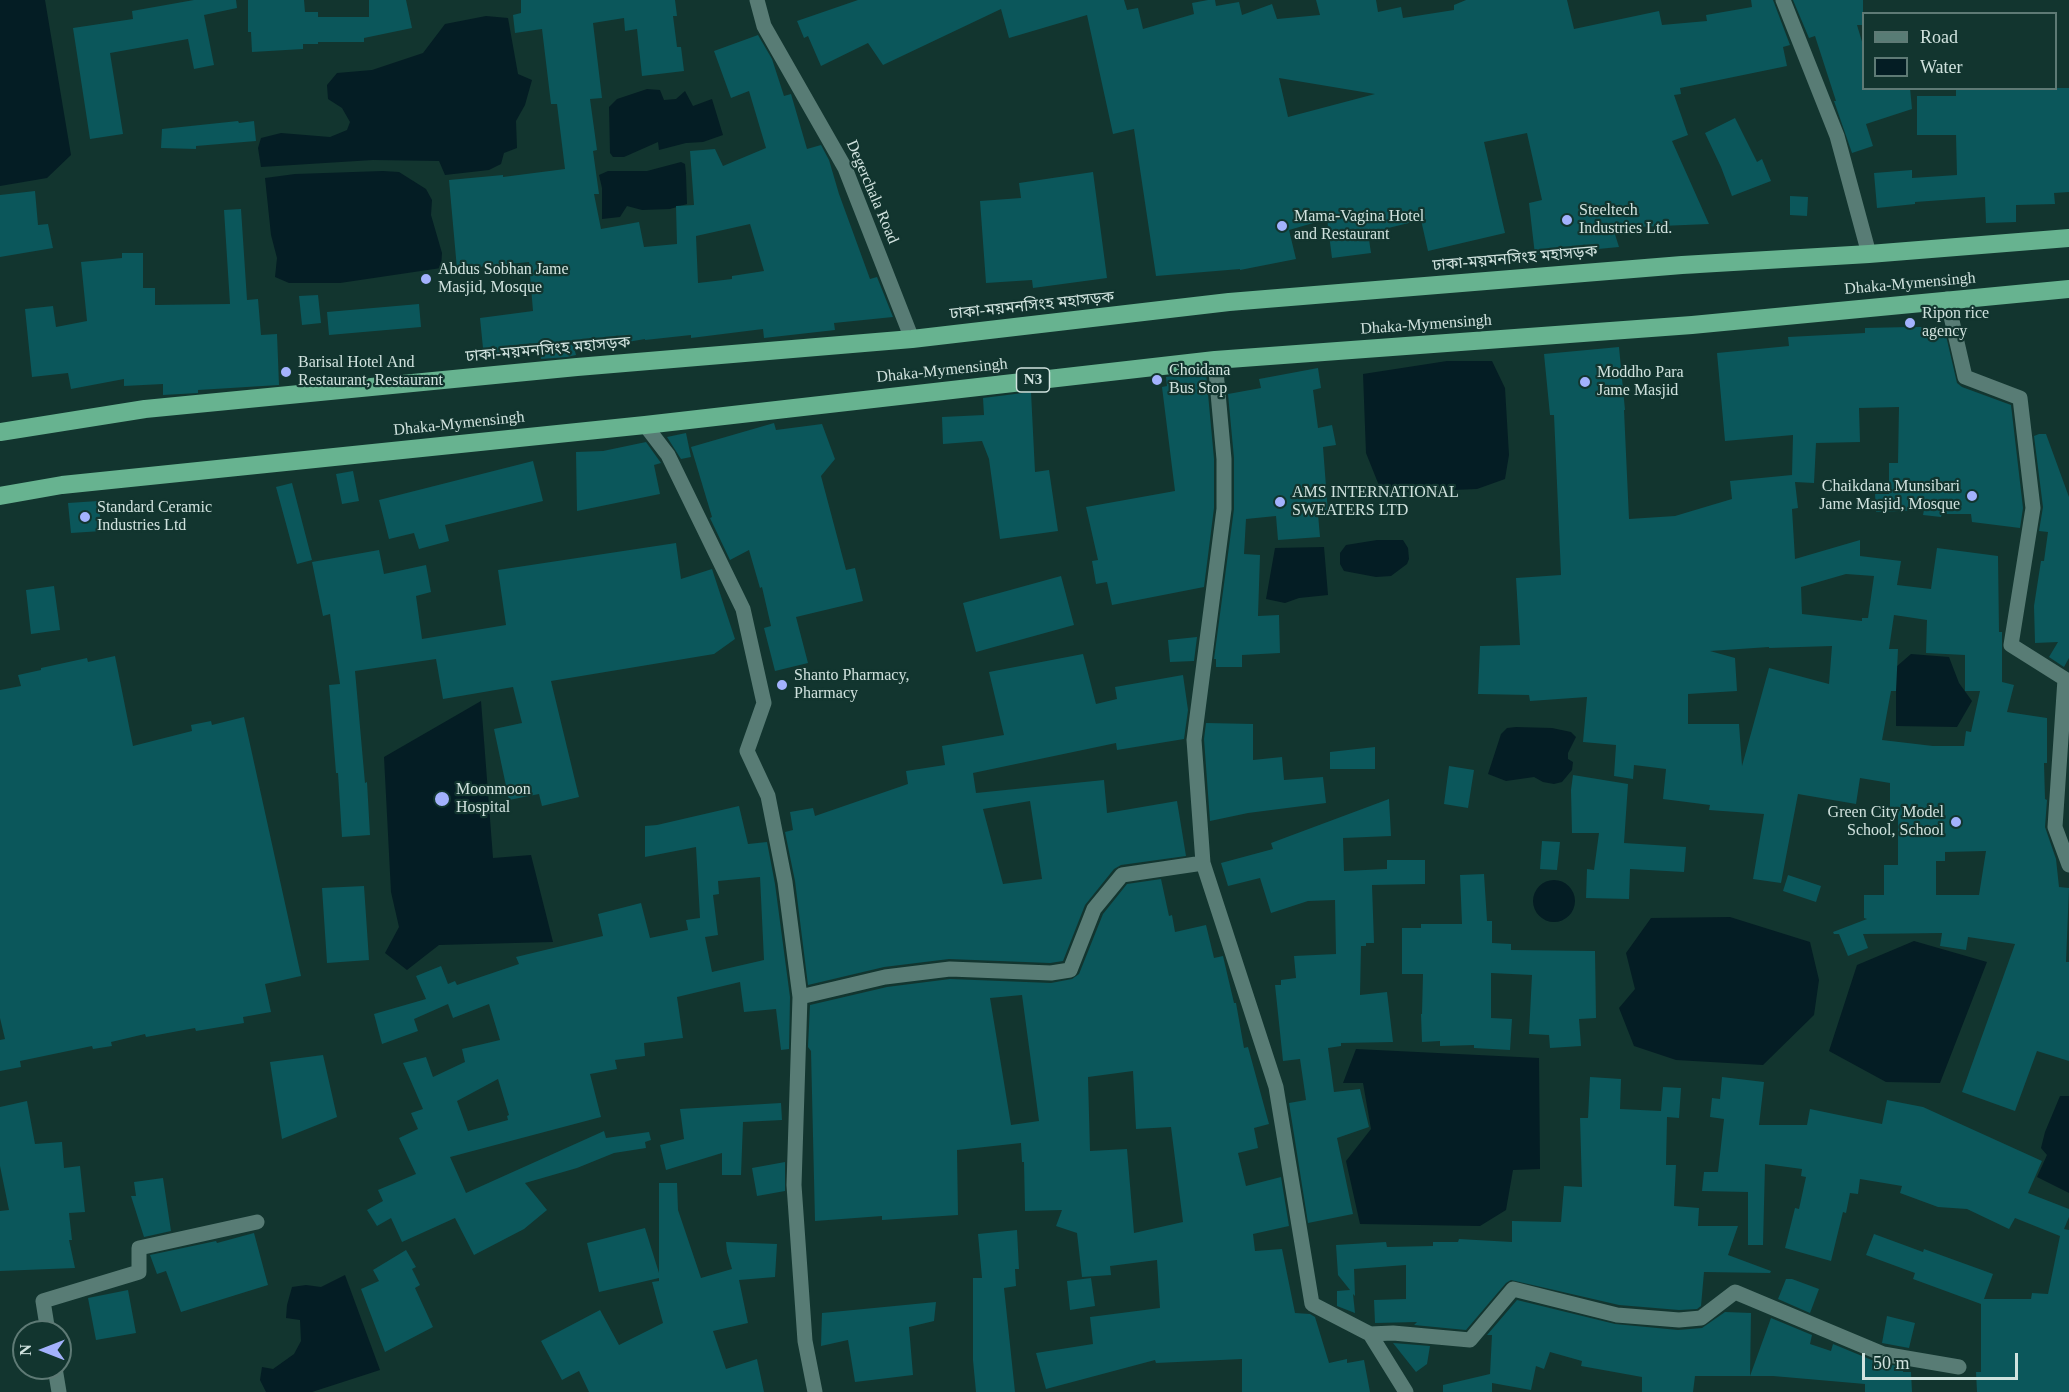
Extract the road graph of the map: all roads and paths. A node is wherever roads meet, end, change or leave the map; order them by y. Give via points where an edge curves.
1 (756, 0) edge
2 (1783, 0) edge
3 (2069, 238) edge
4 (1869, 254) junction
5 (2069, 289) edge
6 (1947, 299) junction
7 (912, 339) junction
8 (1215, 360) junction
9 (645, 425) junction
10 (0, 432) edge
11 (0, 496) edge
12 (1203, 863) junction
13 (2069, 865) edge
14 (800, 997) junction
15 (257, 1222) dead end
16 (46, 1320) edge
17 (1370, 1334) junction
18 (1959, 1367) dead end
19 (815, 1392) edge
20 (1406, 1392) edge

1 - 7 street, Degerchala Road via 764,26 845,168
2 - 4 street via 1837,136
3 - 4 highway, ঢাকা-ময়মনসিংহ মহাসড়ক
4 - 7 highway, ঢাকা-ময়মনসিংহ মহাসড়ক via 1682,265 1229,302
5 - 6 highway, Dhaka-Mymensingh / N3
6 - 8 highway, Dhaka-Mymensingh / N3 via 1692,325
6 - 13 street via 1965,377 2020,398 2033,508 2011,645 2065,679 2055,827
7 - 10 highway, ঢাকা-ময়মনসিংহ মহাসড়ক via 168,406
8 - 9 highway, Dhaka-Mymensingh / N3
8 - 12 street via 1224,459 1224,509 1194,740
9 - 11 highway, Dhaka-Mymensingh / N3 via 62,485
9 - 14 street via 668,455 743,609 764,703 747,751 768,796 785,882
12 - 14 street via 1122,875 1094,909 1070,970 1051,973 950,969 885,977
12 - 17 street via 1276,1087 1312,1304
14 - 19 street via 794,1185 805,1341
15 - 16 street via 139,1248 139,1272 43,1301
17 - 18 street via 1470,1340 1513,1289 1617,1315 1679,1320 1701,1318 1735,1292 1883,1354
17 - 20 street

